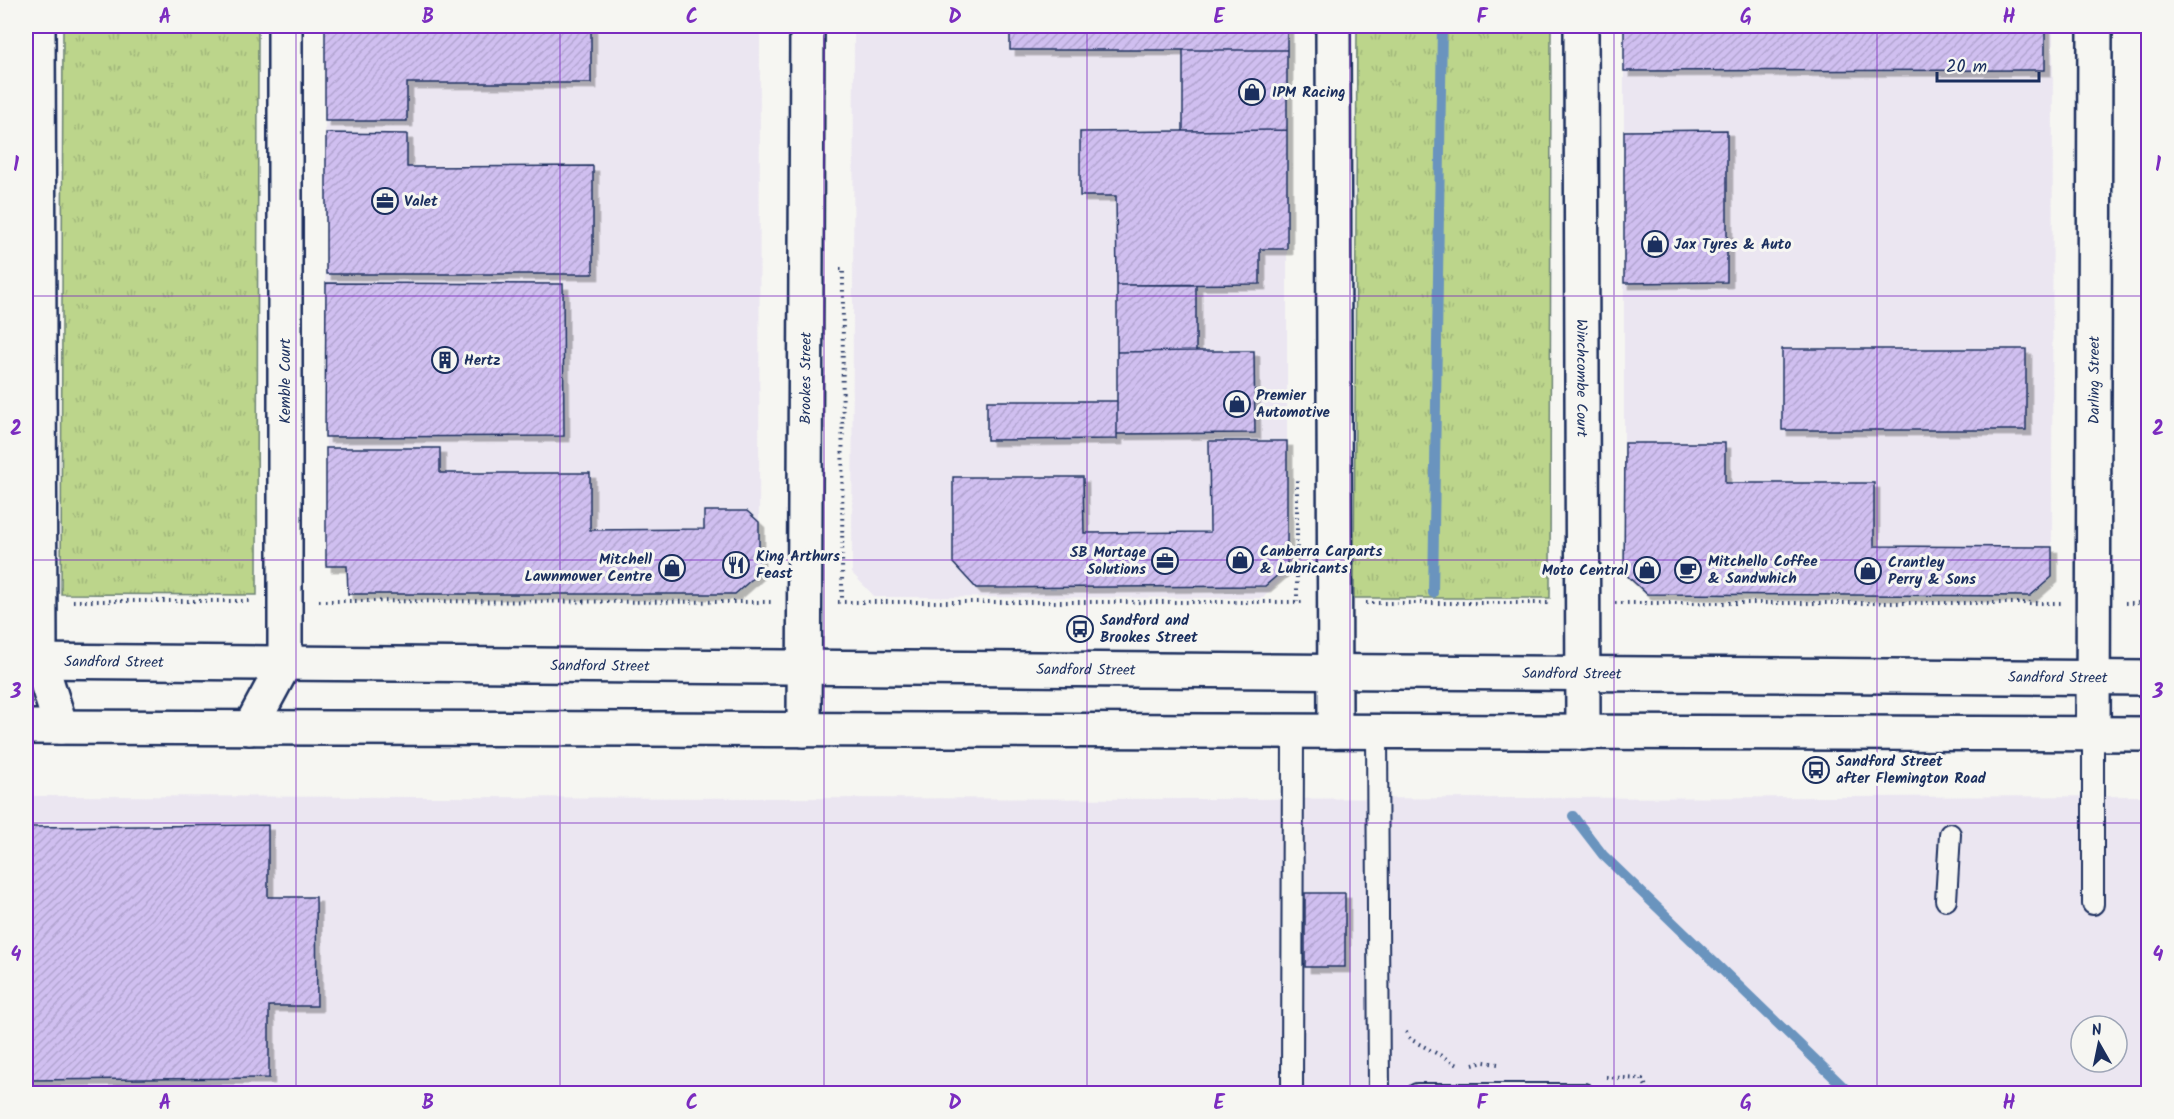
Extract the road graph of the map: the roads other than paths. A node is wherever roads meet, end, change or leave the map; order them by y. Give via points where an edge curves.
1 (38, 26) edge
2 (285, 26) edge
3 (807, 26) edge
4 (1333, 26) edge
5 (1581, 26) edge
6 (2096, 26) edge
7 (33, 661) edge
8 (285, 663) junction
9 (805, 667) junction
10 (1335, 671) junction
11 (1582, 673) junction
12 (2093, 678) junction
13 (2148, 678) edge
14 (26, 727) edge
15 (61, 727) junction
16 (250, 728) junction
17 (804, 730) junction
18 (1293, 731) junction
19 (1335, 731) junction
20 (1377, 731) junction
21 (1583, 732) junction
22 (2093, 734) junction
23 (2148, 734) edge
24 (1950, 834) dead end
25 (1946, 900) dead end
26 (2093, 904) dead end
27 (1583, 1093) edge
28 (1292, 1094) edge
29 (1379, 1094) edge
30 (1417, 1094) edge

1 - 7 street via 40,601
2 - 8 street, Kemble Court
3 - 9 street, Brookes Street
4 - 10 street
5 - 11 street, Winchcombe Court
6 - 12 street, Darling Street
7 - 8 street, Sandford Street
7 - 15 street
8 - 9 street, Sandford Street
8 - 16 street, Kemble Court
9 - 10 street, Sandford Street
9 - 17 street, Brookes Street
10 - 11 street, Sandford Street
10 - 19 street
11 - 12 street, Sandford Street
11 - 21 street, Winchcombe Court
12 - 13 street, Sandford Street
12 - 22 street, Darling Street
14 - 15 street
15 - 16 street
16 - 17 street
17 - 18 street
18 - 19 street
18 - 28 lane
19 - 20 street
20 - 21 street
20 - 29 lane
21 - 22 street
22 - 23 street
22 - 26 lane
24 - 25 lane
27 - 30 lane

